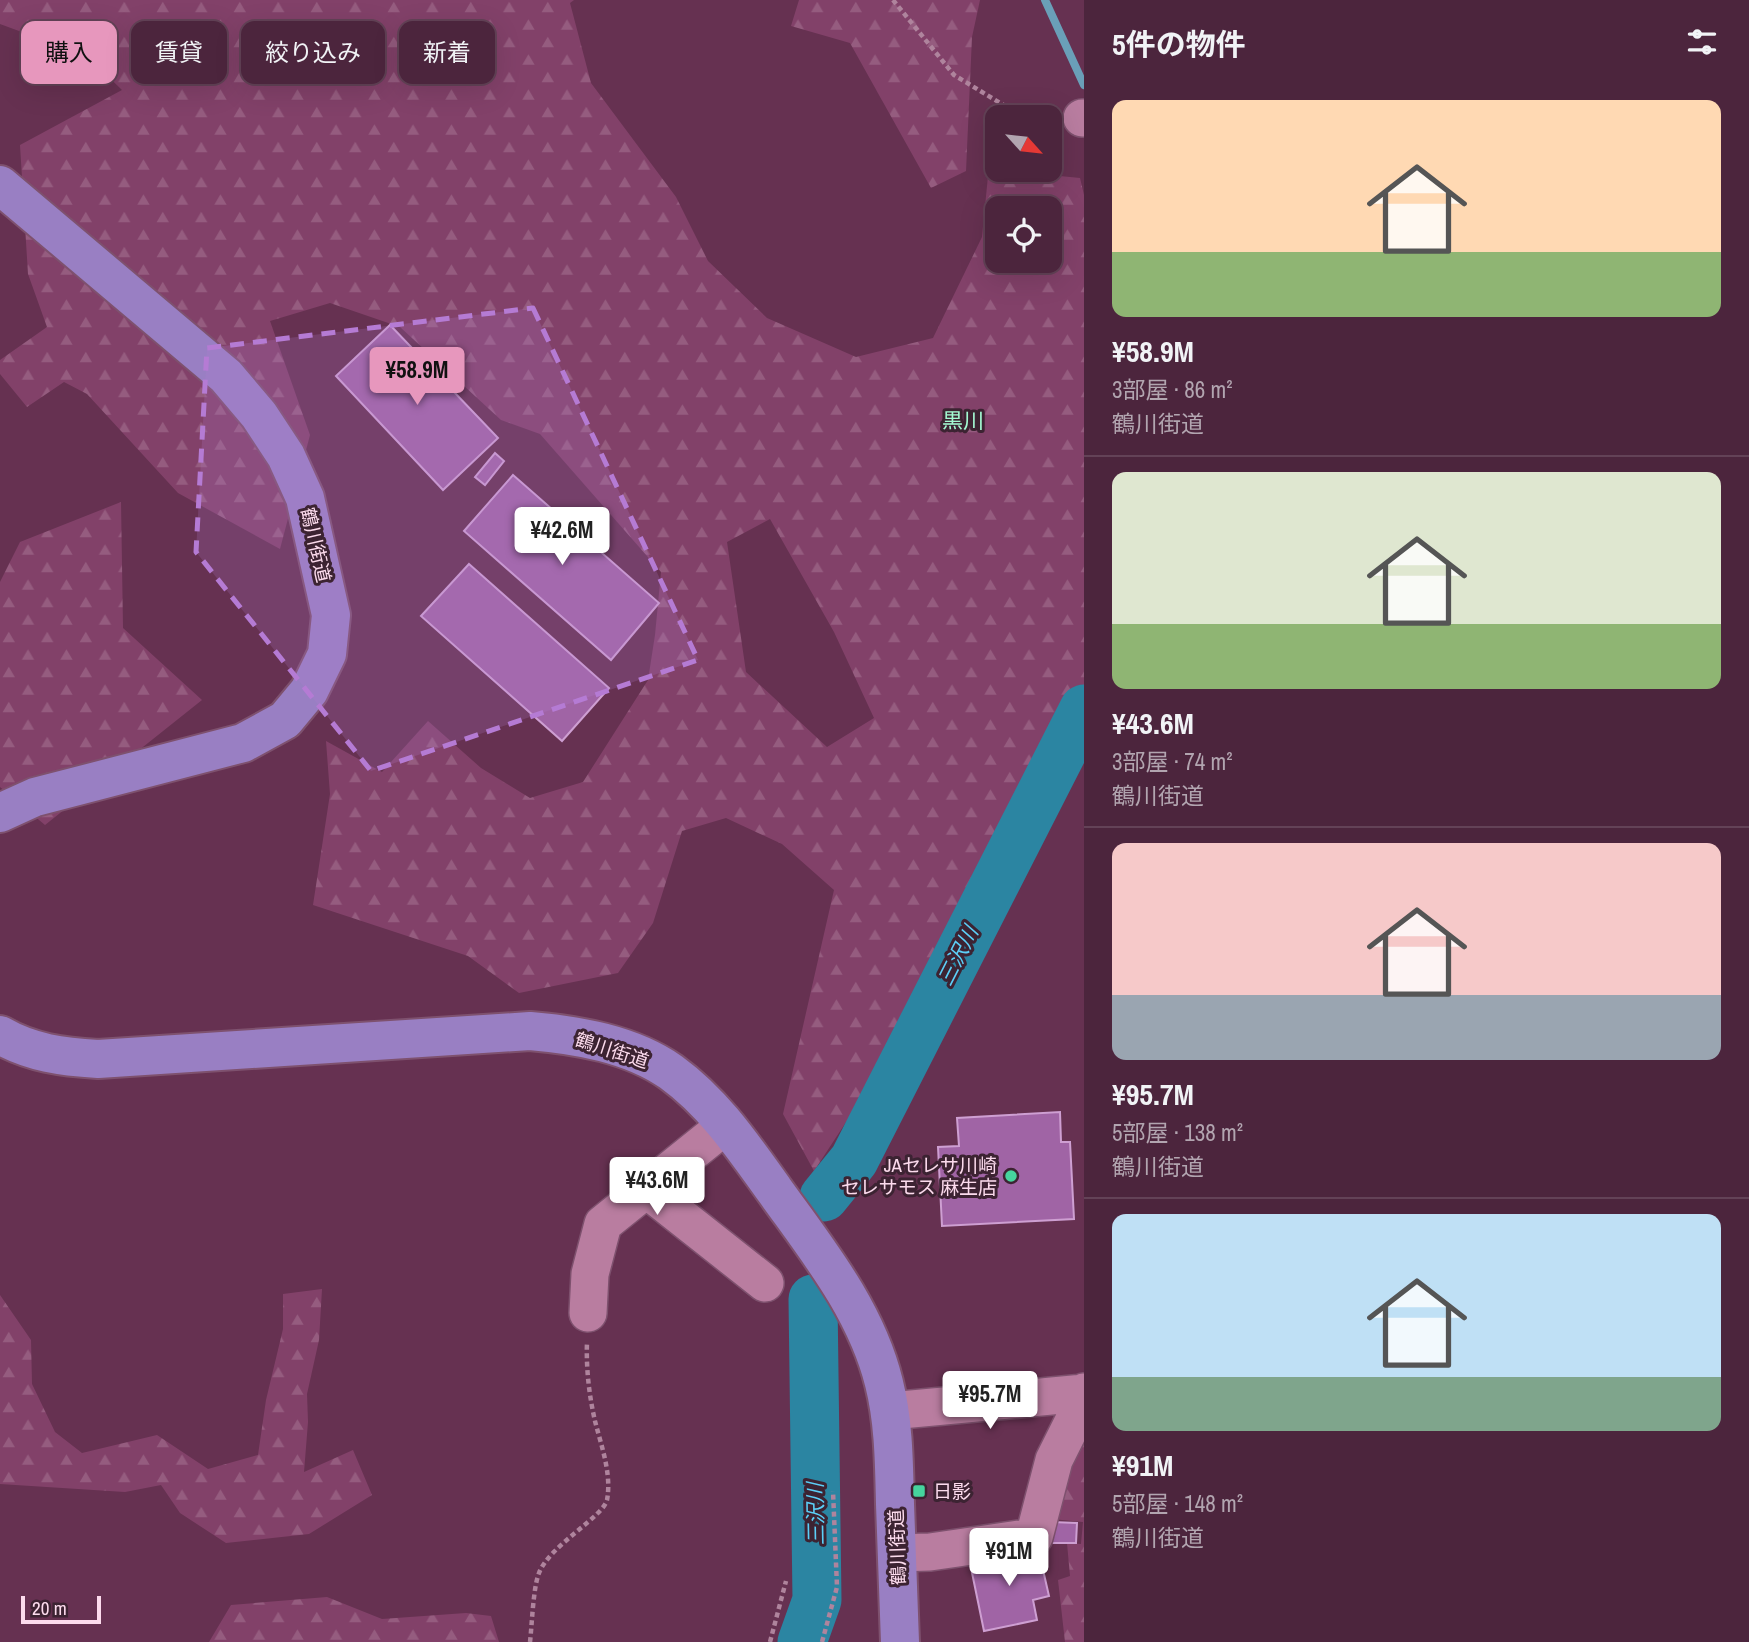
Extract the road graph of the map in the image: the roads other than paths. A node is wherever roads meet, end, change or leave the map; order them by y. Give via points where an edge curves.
1 (0, 185) edge
2 (0, 813) edge
3 (0, 1035) edge
4 (726, 1125) junction
5 (646, 1189) junction
6 (765, 1283) dead end
7 (588, 1313) road end
8 (1084, 1392) edge
9 (890, 1411) junction
10 (897, 1553) junction
11 (900, 1642) edge

1 - 2 main road, 鶴川街道 via 226,376 259,415 286,456 305,498 331,615 327,654 309,691 285,720 243,743 35,797
3 - 4 main road, 鶴川街道 via 39,1052 97,1059 530,1031 562,1034 634,1053 669,1071
4 - 5 street
4 - 9 main road, 鶴川街道 via 855,1308 871,1343
5 - 6 street
5 - 7 street via 603,1224 590,1274
8 - 9 street
8 - 10 street via 1054,1460 1034,1537
9 - 10 main road, 鶴川街道
10 - 11 main road, 鶴川街道

